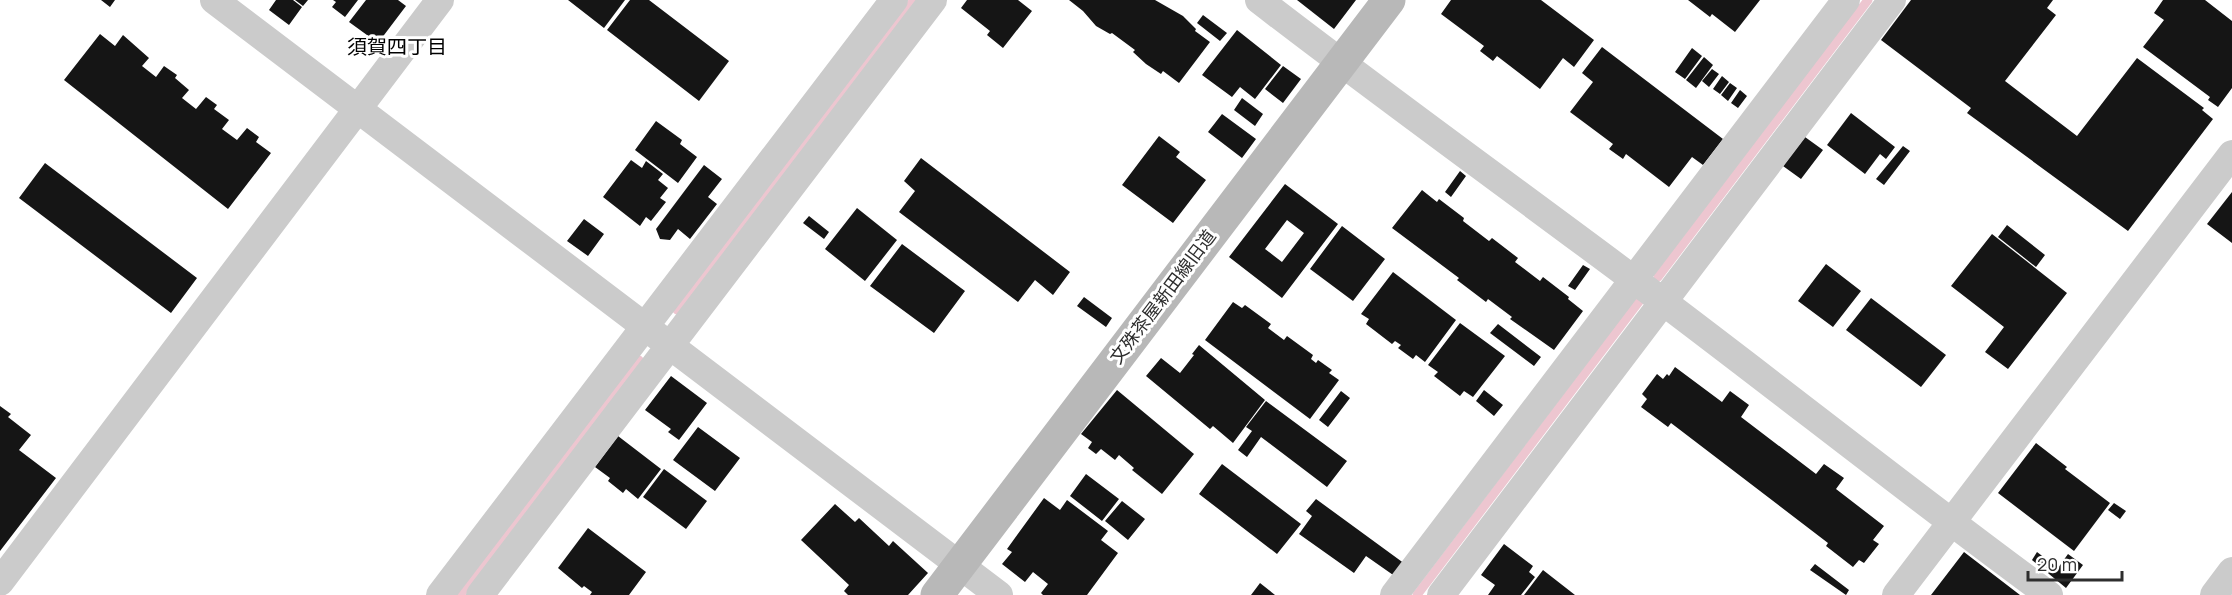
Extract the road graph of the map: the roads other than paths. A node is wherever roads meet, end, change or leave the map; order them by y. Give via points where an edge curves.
1 (214, 0) edge
2 (440, 0) edge
3 (894, 0) edge
4 (933, 0) edge
5 (1259, 0) edge
6 (1389, 0) edge
7 (1846, 0) edge
8 (1892, 0) edge
9 (1341, 63) junction
10 (357, 108) junction
11 (2232, 154) edge
12 (1634, 280) junction
13 (1663, 302) junction
14 (644, 326) junction
15 (671, 346) junction
16 (1951, 522) junction
17 (960, 566) junction
18 (2232, 571) edge
19 (0, 582) edge
20 (440, 595) edge
21 (480, 595) edge
22 (937, 595) edge
23 (999, 595) edge
24 (1394, 595) edge
25 (1441, 595) edge
26 (1896, 595) edge
27 (2049, 595) edge
28 (2214, 595) edge

1 - 10 street
2 - 10 street
3 - 14 street
4 - 15 street
5 - 9 street
6 - 9 street, 文殊茶屋新田線旧道
7 - 12 street
8 - 13 street
9 - 12 street
9 - 17 street, 文殊茶屋新田線旧道
10 - 14 street
10 - 19 street
11 - 16 street
12 - 13 street
12 - 24 street
13 - 16 street
13 - 25 street
14 - 15 street
14 - 20 street
15 - 17 street
15 - 21 street
16 - 26 street
16 - 27 street
17 - 22 street, 文殊茶屋新田線旧道
17 - 23 street
18 - 28 street

